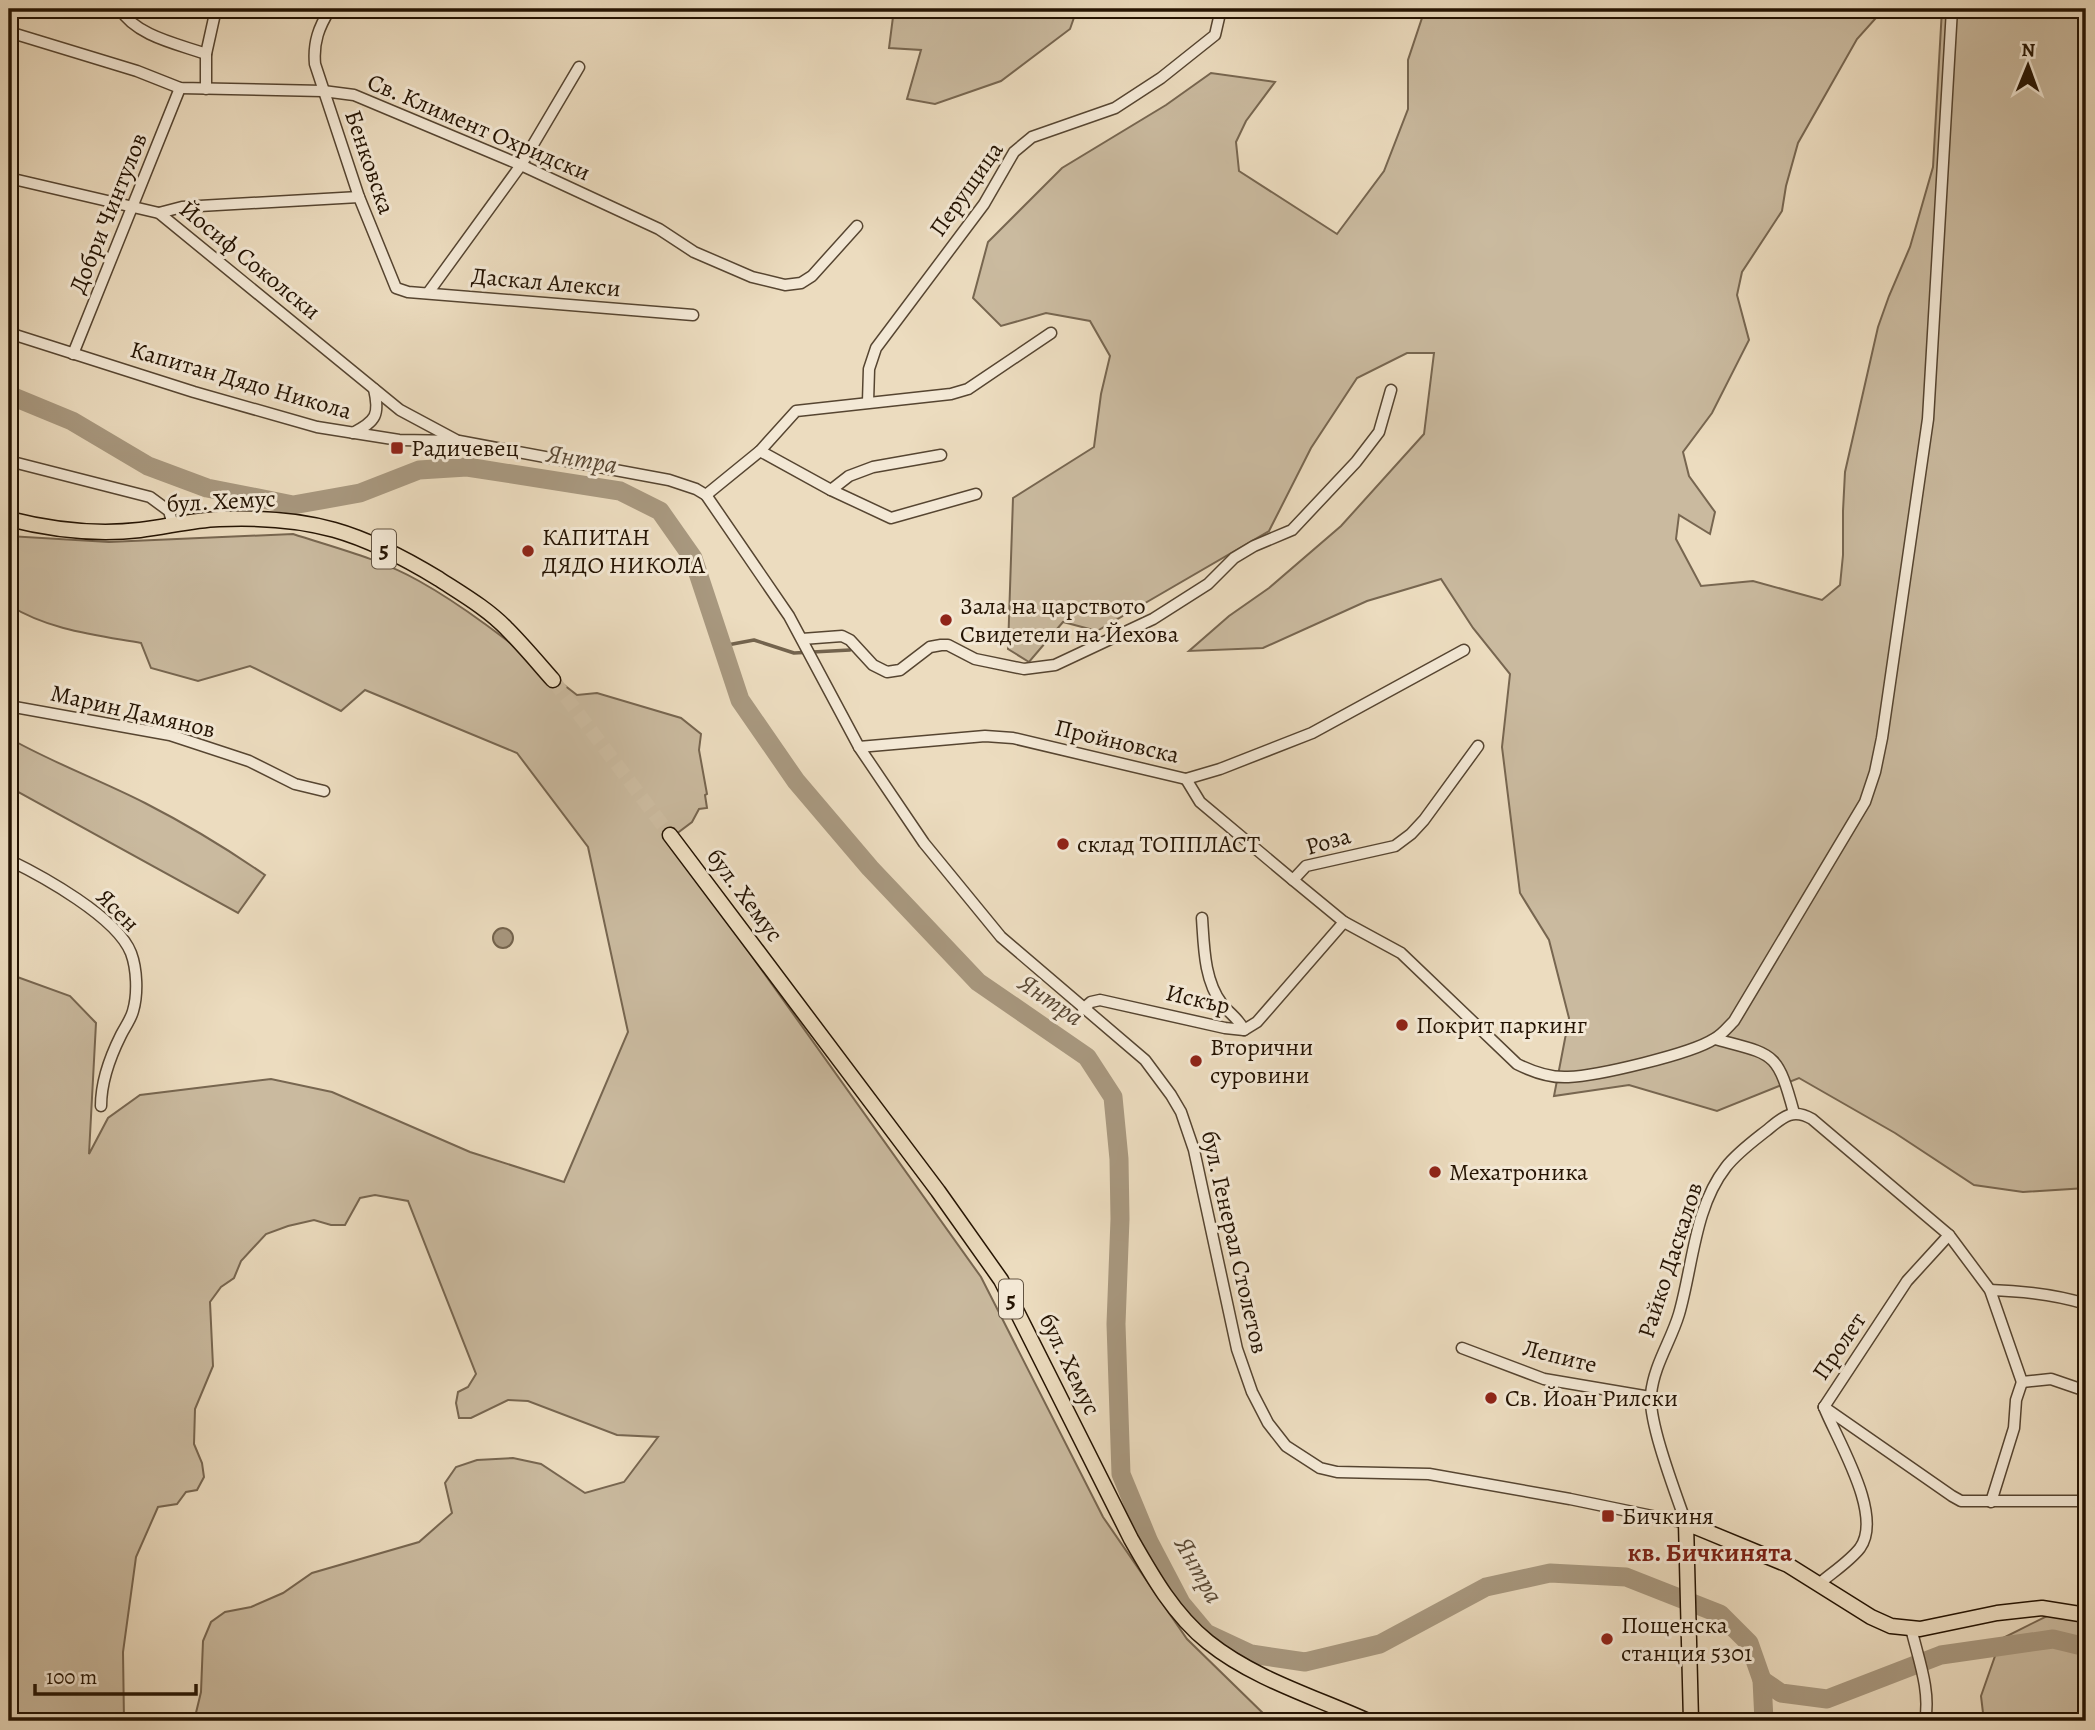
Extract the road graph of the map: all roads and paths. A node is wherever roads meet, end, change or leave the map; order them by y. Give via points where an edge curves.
1 (120, 9) edge
2 (216, 9) edge
3 (330, 9) edge
4 (1221, 9) edge
5 (1952, 9) edge
6 (9, 32) edge
7 (206, 54) junction
8 (579, 67) dead end
9 (180, 88) junction
10 (206, 89) junction
11 (323, 91) junction
12 (521, 165) junction
13 (9, 178) edge
14 (359, 197) junction
15 (134, 206) junction
16 (159, 213) junction
17 (857, 226) dead end
18 (396, 288) joint
19 (428, 293) junction
20 (693, 315) dead end
21 (1051, 332) dead end
22 (9, 334) edge
23 (73, 354) junction
24 (374, 389) junction
25 (1391, 390) dead end
26 (868, 402) junction
27 (353, 433) junction
28 (459, 441) junction
29 (760, 451) junction
30 (941, 455) dead end
31 (9, 461) edge
32 (831, 490) junction
33 (976, 494) dead end
34 (706, 495) junction
35 (9, 519) edge
36 (173, 525) junction
37 (804, 642) junction
38 (1464, 650) dead end
39 (553, 680) tunnel mouth
40 (9, 706) edge
41 (1478, 746) dead end
42 (859, 747) junction
43 (1186, 779) junction
44 (324, 791) dead end
45 (670, 835) tunnel mouth
46 (9, 860) edge
47 (1293, 880) junction
48 (1202, 918) dead end
49 (1344, 922) junction
50 (1083, 1009) junction
51 (1244, 1030) junction
52 (1715, 1039) junction
53 (101, 1106) dead end
54 (1794, 1113) junction
55 (1949, 1235) junction
56 (1990, 1290) junction
57 (2086, 1304) edge
58 (1462, 1348) dead end
59 (2022, 1382) junction
60 (2086, 1391) edge
61 (1650, 1397) junction
62 (1824, 1407) junction
63 (2086, 1501) edge
64 (1991, 1502) junction
65 (1686, 1523) junction
66 (1820, 1583) junction
67 (2086, 1615) edge
68 (1911, 1628) junction
69 (1368, 1721) edge
70 (1691, 1721) edge
71 (1925, 1721) edge

1 - 7 street via 142,29
2 - 7 street
3 - 11 street, Бенковска via 318,29 314,51
4 - 26 street, Перущица via 1215,35 1161,78 1115,108 1032,137 1014,152 984,204 876,348 869,369
5 - 52 street via 1928,419 1875,772 1865,802 1747,1001
6 - 9 street, Св. Климент Охридски
7 - 10 street
8 - 12 street
9 - 10 street, Св. Климент Охридски
9 - 15 street, Добри Чинтулов
10 - 11 street, Св. Климент Охридски
11 - 12 street, Св. Климент Охридски via 368,100
11 - 14 street, Бенковска
12 - 17 street, Св. Климент Охридски via 659,229 694,252 752,277 785,285 812,276
12 - 19 street
13 - 15 street, Йосиф Соколски
14 - 16 street via 182,207
14 - 18 street, Бенковска
15 - 16 street, Йосиф Соколски
15 - 23 street, Добри Чинтулов
16 - 24 street, Йосиф Соколски
18 - 19 street, Даскал Алекси
19 - 20 street, Даскал Алекси
21 - 26 street via 968,388 951,394
22 - 23 street, Капитан Дядо Никола
23 - 27 street, Капитан Дядо Никола via 295,422
24 - 27 street via 378,410 367,426
24 - 28 street, Йосиф Соколски via 400,410
25 - 37 street via 1379,432 1292,530 1234,558 1208,584 1153,619 1063,662 1024,669 975,659 941,645 930,647 900,670 887,672 873,666 842,636
26 - 29 street via 796,411
27 - 28 street, Капитан Дядо Никола via 399,440
28 - 34 street, Капитан Дядо Никола via 669,480
29 - 32 street
29 - 34 street
30 - 32 street via 873,467 849,476
31 - 36 street via 150,497 169,511
32 - 33 street via 891,518
34 - 37 street
35 - 36 main road, бул. Хемус / 5 via 48,529 95,532
36 - 39 main road, бул. Хемус / 5 via 269,518 312,523 361,537 459,592 505,627
37 - 42 street, бул. Генерал Столетов
38 - 43 street, Пройновска via 1312,733
40 - 44 street, Марин Дамянов via 170,736
41 - 47 street, Роза via 1424,820 1395,846 1306,866
42 - 43 street, Пройновска via 985,736 1013,738
42 - 50 street, бул. Генерал Столетов via 924,843 985,920
43 - 47 street, Роза via 1200,802
45 - 69 main road, бул. Хемус / 5 via 1001,1280 1131,1539 1175,1609 1208,1642 1243,1664
46 - 53 street, Ясен via 68,891 107,924 131,954 136,986 133,1013 109,1059
47 - 49 street
48 - 51 street via 1211,984
49 - 51 street, Искър via 1257,1022
49 - 52 street via 1401,953 1517,1064 1547,1076 1569,1077 1632,1065
50 - 51 street, Искър via 1100,1000
50 - 65 street, бул. Генерал Столетов via 1145,1060 1181,1112 1194,1150 1237,1349 1252,1392 1286,1446 1320,1468 1337,1472 1429,1475
52 - 54 street via 1756,1049 1771,1058 1785,1079
54 - 55 street via 1812,1119
54 - 61 street, Райко Даскалов via 1749,1145 1715,1184 1692,1252 1679,1314
55 - 56 street
55 - 62 street, Пролет via 1907,1281
56 - 57 street via 2060,1296
56 - 59 street
58 - 61 street, Лепите via 1544,1379
59 - 60 street via 2051,1380
59 - 64 street via 2014,1428
61 - 65 street, Райко Даскалов
62 - 64 street via 1952,1496
62 - 66 street, Пролет via 1860,1485 1867,1515 1861,1547
63 - 64 street
65 - 66 main road
65 - 70 main road
66 - 68 main road via 1871,1617
67 - 68 main road via 2042,1608
68 - 71 street via 1924,1678

